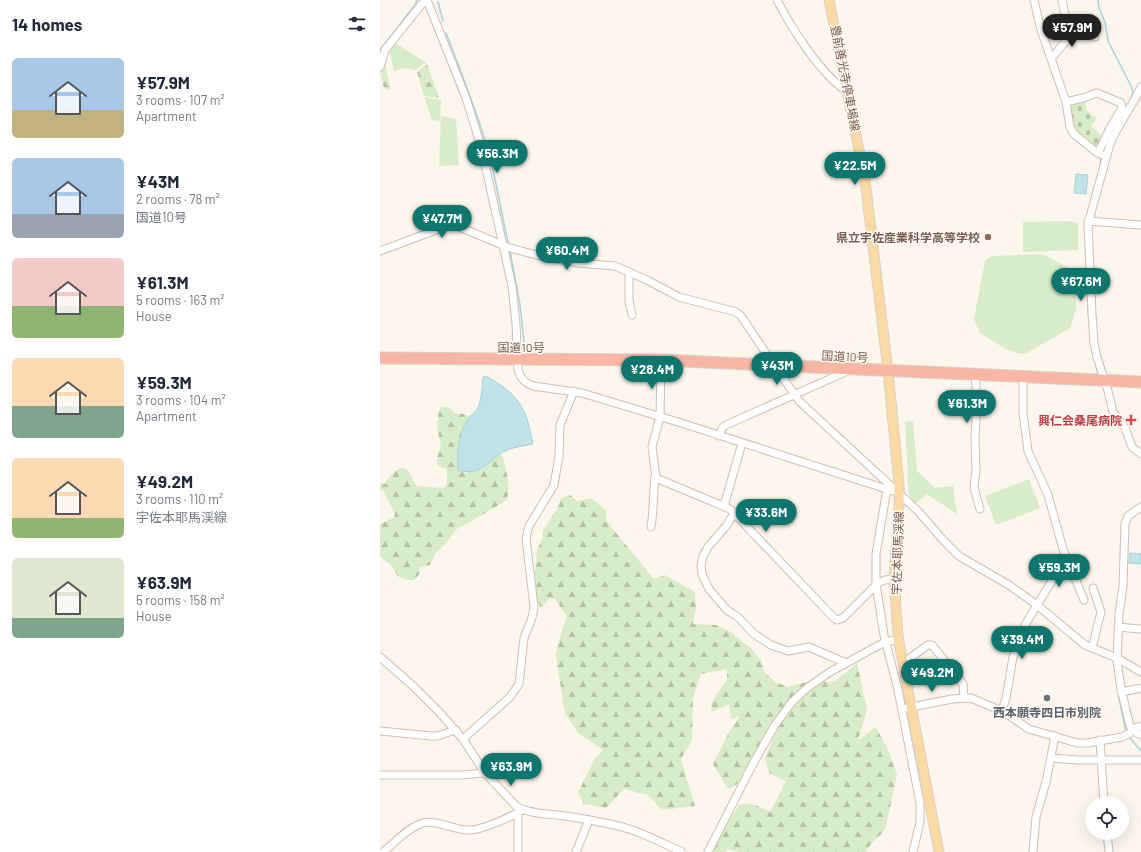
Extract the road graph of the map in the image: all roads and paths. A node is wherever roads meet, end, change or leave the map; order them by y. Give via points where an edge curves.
1 (427, 0) edge
2 (777, 0) edge
3 (829, 0) edge
4 (1034, 0) edge
5 (1062, 0) edge
6 (1069, 37) junction
7 (1095, 37) dead end
8 (1051, 59) junction
9 (380, 67) edge
10 (1141, 87) edge
11 (848, 92) junction
12 (1066, 102) junction
13 (1098, 153) junction
14 (1106, 157) junction
15 (1088, 221) junction
16 (1141, 225) edge
17 (507, 247) junction
18 (380, 251) edge
19 (629, 272) junction
20 (632, 315) dead end
21 (380, 358) edge
22 (517, 360) junction
23 (662, 360) junction
24 (774, 365) junction
25 (852, 369) junction
26 (888, 371) junction
27 (975, 374) junction
28 (1023, 377) junction
29 (1104, 380) junction
30 (1141, 382) edge
31 (574, 392) junction
32 (795, 395) junction
33 (660, 417) junction
34 (719, 436) junction
35 (742, 443) junction
36 (1141, 454) edge
37 (655, 476) junction
38 (887, 489) junction
39 (899, 494) junction
40 (724, 506) junction
41 (1141, 507) edge
42 (980, 509) dead end
43 (734, 513) junction
44 (651, 527) dead end
45 (1067, 560) junction
46 (894, 579) junction
47 (876, 584) junction
48 (1093, 588) dead end
49 (1084, 600) dead end
50 (1037, 604) junction
51 (1118, 627) junction
52 (1141, 630) edge
53 (898, 639) junction
54 (886, 642) junction
55 (1092, 648) junction
56 (380, 657) edge
57 (1115, 657) junction
58 (846, 663) junction
59 (903, 663) junction
60 (1141, 672) edge
61 (1141, 688) edge
62 (1121, 692) junction
63 (964, 698) junction
64 (911, 707) junction
65 (902, 710) junction
66 (1002, 711) junction
67 (1141, 726) edge
68 (456, 730) junction
69 (1133, 730) junction
70 (380, 731) edge
71 (1141, 735) edge
72 (1055, 736) junction
73 (463, 739) junction
74 (1100, 740) junction
75 (1051, 758) junction
76 (1101, 760) junction
77 (1141, 760) edge
78 (485, 772) junction
79 (380, 775) edge
80 (1104, 796) edge
81 (521, 812) junction
82 (589, 820) junction
83 (1108, 840) edge
84 (383, 852) edge
85 (518, 852) edge
86 (576, 852) edge
87 (682, 852) edge
88 (708, 852) edge
89 (913, 852) edge
90 (939, 852) edge
91 (1033, 852) edge
92 (1109, 852) edge

1 - 9 street via 385,50
1 - 17 street via 478,134
2 - 11 street via 802,42 836,82
3 - 11 main road, 豊前善光寺停車場線
4 - 8 street
5 - 6 street
6 - 7 street via 1086,22 1090,23
6 - 8 street
8 - 12 street
10 - 14 street via 1114,132
11 - 26 main road, 豊前善光寺停車場線 via 865,180
12 - 13 street via 1072,131
12 - 13 street via 1097,93 1121,103 1122,108
13 - 14 street
14 - 15 street
15 - 16 street
15 - 29 street via 1094,344
17 - 18 street via 455,225
17 - 19 street via 549,258 608,265
17 - 22 street via 514,301
19 - 20 street via 629,301
19 - 24 street via 679,297 736,312
21 - 22 highway, 国道10号
22 - 23 highway, 国道10号
22 - 31 street via 520,376 529,385
23 - 24 highway, 国道10号
23 - 33 street
24 - 25 highway, 国道10号
24 - 32 street
25 - 26 highway, 国道10号
25 - 32 street
26 - 27 highway, 国道10号
26 - 39 main road, 宇佐本耶馬渓線
27 - 28 highway, 国道10号
27 - 42 street via 977,401 974,488
28 - 29 highway, 国道10号
28 - 45 street via 1023,413 1028,451 1048,495
29 - 30 highway, 国道10号
29 - 36 street via 1112,412 1125,428 1132,448
31 - 33 street
31 - 73 street via 560,425 559,456 554,485 527,531 534,607 524,638 519,684 510,697
32 - 34 street via 726,425
32 - 39 street
33 - 34 street
33 - 37 street via 652,448
34 - 35 street
35 - 38 street
35 - 40 street
37 - 40 street via 658,480
37 - 44 street
38 - 39 street
38 - 47 street via 876,554
39 - 46 main road, 宇佐本耶馬渓線
39 - 50 street via 959,556
40 - 43 street
41 - 51 street via 1128,516 1125,524 1123,586
43 - 47 street via 834,618 843,618
43 - 58 street via 706,549 701,562 703,579 709,589 727,610 771,645 788,651 809,647
45 - 49 street
45 - 50 street
46 - 47 street
46 - 53 main road, 宇佐本耶馬渓線
47 - 54 street
48 - 55 street via 1101,612
50 - 55 street via 1079,641
50 - 66 street via 1015,650
51 - 52 street
51 - 57 street
53 - 54 street
53 - 59 main road, 宇佐本耶馬渓線
54 - 58 street
54 - 65 street
55 - 57 street
56 - 68 street via 423,695
57 - 60 street
57 - 62 street
58 - 88 street via 818,680 792,702 754,762
59 - 63 street via 928,645 932,645 963,684
59 - 64 main road, 宇佐本耶馬渓線
61 - 62 street
62 - 69 street
63 - 64 street
63 - 66 street via 978,700
64 - 65 street
64 - 90 main road, 宇佐本耶馬渓線
65 - 89 street via 921,810
66 - 72 street via 1029,729
67 - 69 street
68 - 70 street via 437,736
68 - 73 street
69 - 71 street
69 - 74 street via 1124,736
72 - 74 street via 1077,743
72 - 75 street
73 - 78 street
74 - 76 street
75 - 76 street
75 - 91 street via 1036,817
76 - 77 street
76 - 80 street
78 - 79 street via 461,775
78 - 81 street
81 - 82 street
81 - 84 street via 470,830 432,822 421,824 402,835
81 - 85 street
82 - 86 street
82 - 87 street via 640,832
83 - 92 street

